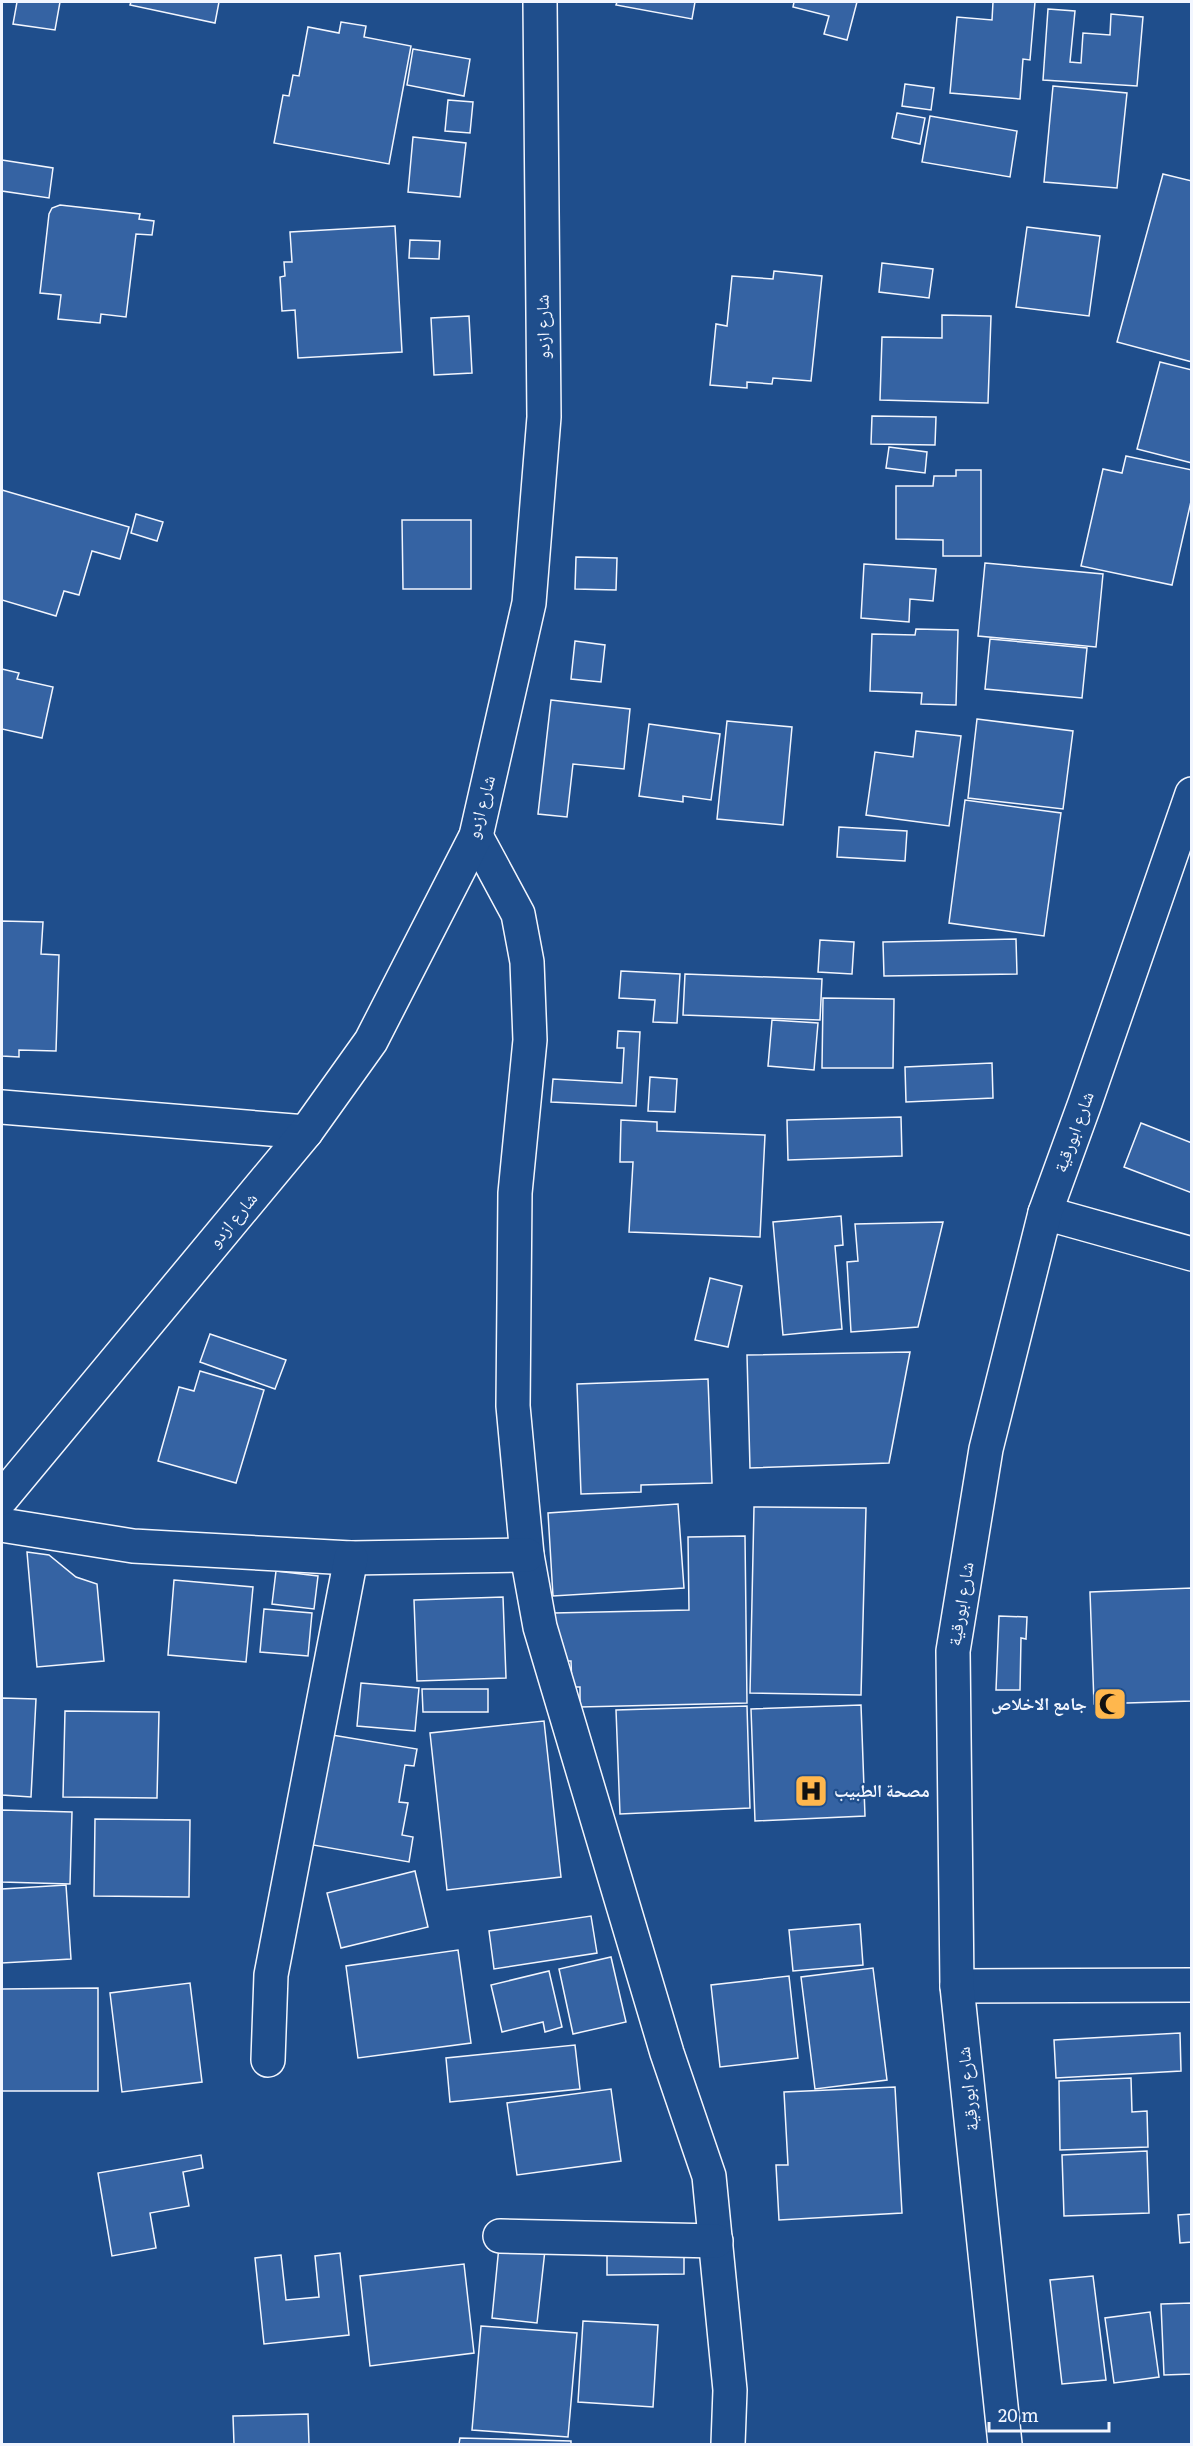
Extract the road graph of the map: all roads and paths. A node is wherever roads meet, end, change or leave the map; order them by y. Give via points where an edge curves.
1 (540, 2) edge
2 (1191, 794) edge
3 (476, 836) junction
4 (2, 1107) edge
5 (306, 1132) junction
6 (1045, 1213) junction
7 (1191, 1254) edge
8 (2, 1498) edge
9 (2, 1525) edge
10 (527, 1555) junction
11 (351, 1558) junction
12 (1191, 1985) edge
13 (957, 1986) junction
14 (268, 2060) dead end
15 (500, 2236) dead end
16 (716, 2241) junction
17 (728, 2445) edge
18 (1005, 2445) edge

1 - 3 street, شارع ازدو via 544,417 529,603
2 - 6 street, شارع ابورقية
3 - 5 street, شارع ازدو via 370,1041
3 - 10 street via 518,915 527,962 530,1040 515,1193 513,1406
4 - 5 street
5 - 8 street, شارع ازدو
6 - 7 street
6 - 13 street, شارع ابورقية via 986,1449 953,1651
9 - 11 street via 133,1546
10 - 11 street
10 - 16 street via 540,1628 667,2053 709,2176
11 - 14 street via 271,1975
12 - 13 street
13 - 18 street, شارع ابورقية
15 - 16 street
16 - 17 street via 730,2391

